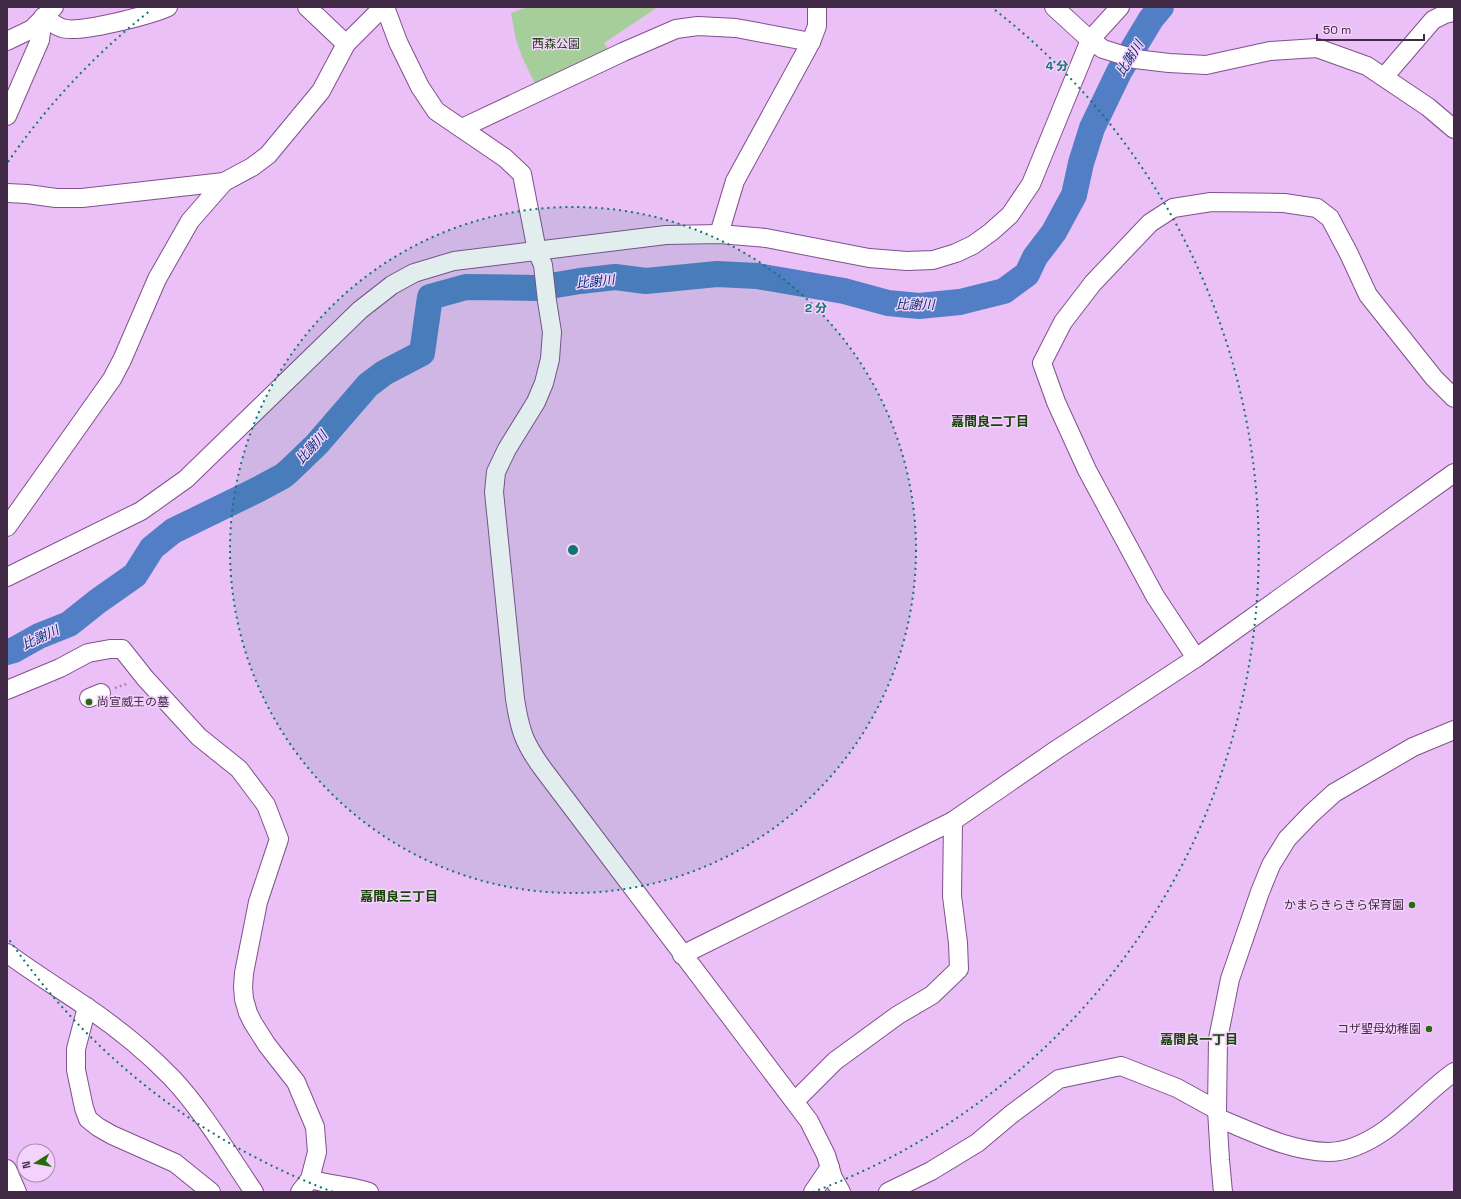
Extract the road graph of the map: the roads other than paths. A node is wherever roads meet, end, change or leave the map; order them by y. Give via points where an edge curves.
1 (168, 7) edge
2 (307, 7) edge
3 (384, 7) edge
4 (816, 7) edge
5 (1054, 7) edge
6 (1120, 7) edge
7 (48, 12) edge
8 (1454, 12) edge
9 (7, 41) edge
10 (811, 42) junction
11 (346, 44) junction
12 (1097, 44) junction
13 (1384, 77) junction
14 (7, 116) edge
15 (462, 128) junction
16 (1454, 129) edge
17 (224, 182) junction
18 (7, 193) edge
19 (719, 234) junction
20 (540, 258) junction
21 (1454, 398) edge
22 (1454, 473) edge
23 (7, 528) edge
24 (7, 577) edge
25 (1196, 658) junction
26 (7, 690) edge
27 (1454, 730) edge
28 (953, 821) junction
29 (7, 953) edge
30 (682, 955) junction
31 (87, 1007) junction
32 (1454, 1072) edge
33 (795, 1101) junction
34 (1218, 1114) junction
35 (830, 1166) junction
36 (7, 1169) edge
37 (305, 1185) edge
38 (17, 1192) edge
39 (211, 1192) edge
40 (254, 1192) edge
41 (369, 1192) edge
42 (814, 1192) edge
43 (841, 1192) edge
44 (888, 1192) edge
45 (1223, 1192) edge

1 - 7 street via 128,20 80,29 63,29
2 - 11 street
3 - 11 street
3 - 15 street via 420,87 436,111
4 - 10 street via 817,26
5 - 12 street
6 - 12 street
7 - 9 street via 32,29
7 - 14 street via 40,40
8 - 13 street via 1433,20
10 - 15 street via 736,28 698,26 676,29
10 - 19 street via 735,181
11 - 17 street via 321,91 268,155
12 - 13 street via 1134,59 1206,64 1270,50 1317,48 1367,66
12 - 19 street via 1031,184 1010,215 973,245 933,260 907,261 869,258 766,238
13 - 16 street
15 - 20 street via 505,158 522,174
17 - 18 street via 82,198
17 - 23 street via 190,221 171,253 112,379
19 - 20 street via 666,235
20 - 24 street via 454,261 414,273 392,285 360,310 186,479 141,511
20 - 30 street via 552,332 550,359 536,402 496,472 494,492 515,700 520,726 534,757
21 - 25 street via 1434,378 1368,295 1330,218 1317,208 1284,203 1211,202 1173,208 1150,223 1093,283 1063,322 1042,363 1056,402 1087,470 1155,596
22 - 25 street
25 - 28 street
26 - 37 street via 60,668 88,653 122,649 199,737 239,769 266,805 279,839 258,902 244,973 243,993 253,1023 296,1082 315,1127 317,1152
27 - 34 street via 1413,747 1334,793 1287,839 1260,892 1230,978 1218,1039
28 - 30 street
28 - 33 street via 952,896 959,969 932,995 898,1014 835,1061
29 - 31 street
30 - 33 street
31 - 39 street via 76,1049 76,1070 88,1119 112,1135 175,1163
31 - 40 street via 121,1032 173,1080 198,1110
32 - 34 street via 1385,1130 1365,1143 1348,1149 1329,1152 1279,1143
33 - 35 street via 809,1121
34 - 44 street via 1177,1088 1121,1066 1059,1079 977,1143
34 - 45 street
35 - 42 street
35 - 43 street
36 - 38 street
37 - 41 street via 320,1182 352,1186

